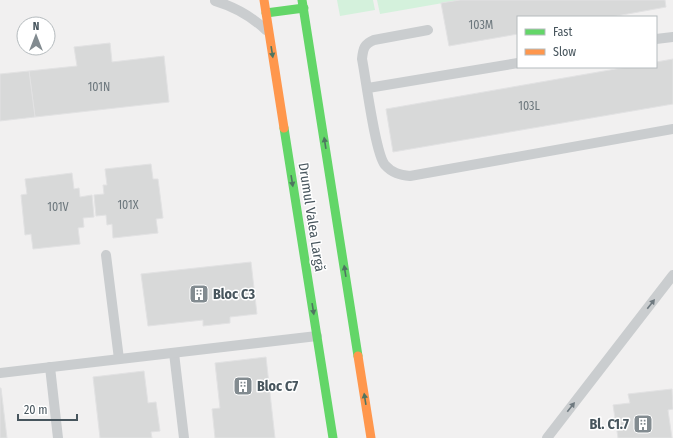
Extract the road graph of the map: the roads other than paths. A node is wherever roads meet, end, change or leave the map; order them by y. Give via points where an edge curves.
1 (264, 0) edge
2 (215, 1) edge
3 (303, 4) edge
4 (266, 14) junction
5 (428, 30) dead end
6 (269, 33) junction
7 (673, 37) edge
8 (657, 40) edge
9 (517, 63) edge
10 (368, 88) junction
11 (673, 129) edge
12 (106, 256) dead end
13 (673, 275) edge
14 (317, 336) junction
15 (174, 353) junction
16 (119, 359) junction
17 (50, 367) junction
18 (0, 373) edge
19 (58, 438) edge
20 (184, 438) edge
21 (333, 438) edge
22 (371, 438) edge
23 (547, 438) edge

1 - 4 main road, Drumul Valea Largă
2 - 6 lane via 249,15
3 - 4 main road
22 -> 3 main road, Drumul Valea Largă
4 - 6 main road, Drumul Valea Largă
5 - 10 lane via 367,43 363,49 362,59
6 -> 14 main road, Drumul Valea Largă
7 - 8 lane
9 - 10 lane
10 - 11 lane via 380,157 391,171 400,175 410,176
12 - 16 lane
23 -> 13 lane
14 - 15 lane
14 - 21 main road, Drumul Valea Largă
15 - 16 lane
15 - 20 lane
16 - 17 lane
17 - 18 lane
17 - 19 lane

